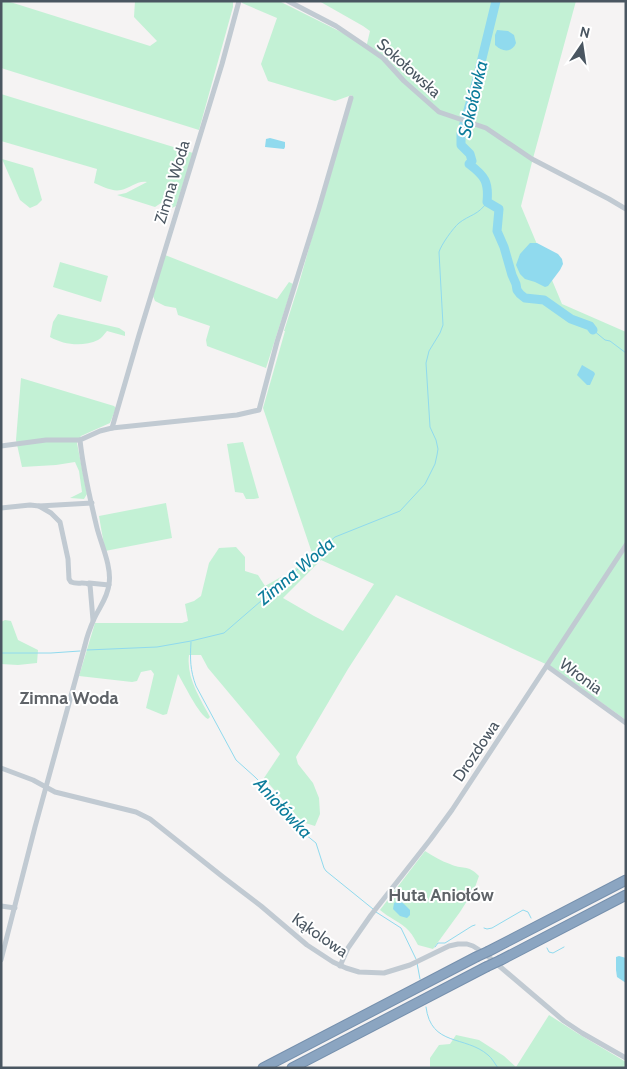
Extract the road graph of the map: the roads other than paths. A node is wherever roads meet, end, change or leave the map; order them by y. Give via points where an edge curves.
1 (239, 1) edge
2 (288, 1) edge
3 (351, 98) dead end
4 (626, 209) edge
5 (112, 428) junction
6 (80, 440) junction
7 (1, 446) edge
8 (92, 503) junction
9 (39, 506) junction
10 (1, 508) edge
11 (626, 546) edge
12 (88, 583) junction
13 (109, 585) junction
14 (92, 623) junction
15 (547, 666) junction
16 (626, 723) edge
17 (1, 768) edge
18 (46, 788) junction
19 (626, 880) edge
20 (626, 895) edge
21 (1, 906) edge
22 (15, 908) junction
23 (1, 960) edge
24 (340, 966) junction
25 (626, 1058) edge
26 (263, 1068) edge
27 (292, 1068) edge

1 - 5 street, Zimna Woda
2 - 4 street, Sokołowska via 356,38 383,58 439,112 486,128 532,158
3 - 5 street via 259,410
5 - 6 street
6 - 7 street via 46,440
6 - 8 street
8 - 9 street
8 - 13 street via 110,577
9 - 10 street
9 - 12 street via 60,522 69,579 78,584
11 - 15 street, Drozdowa
12 - 13 street
12 - 14 street via 92,587
13 - 14 street
14 - 18 street
15 - 16 street, Wronia
15 - 24 street, Drozdowa via 440,826 348,948
17 - 18 street, Kąkolowa
18 - 22 street
18 - 24 street, Kąkolowa via 136,812 150,819 307,945
19 - 26 highway, bridge
20 - 27 highway, bridge
21 - 22 street
22 - 23 street
24 - 25 street, Kąkolowa via 359,972 384,973 410,965 449,946 474,946 568,1024

